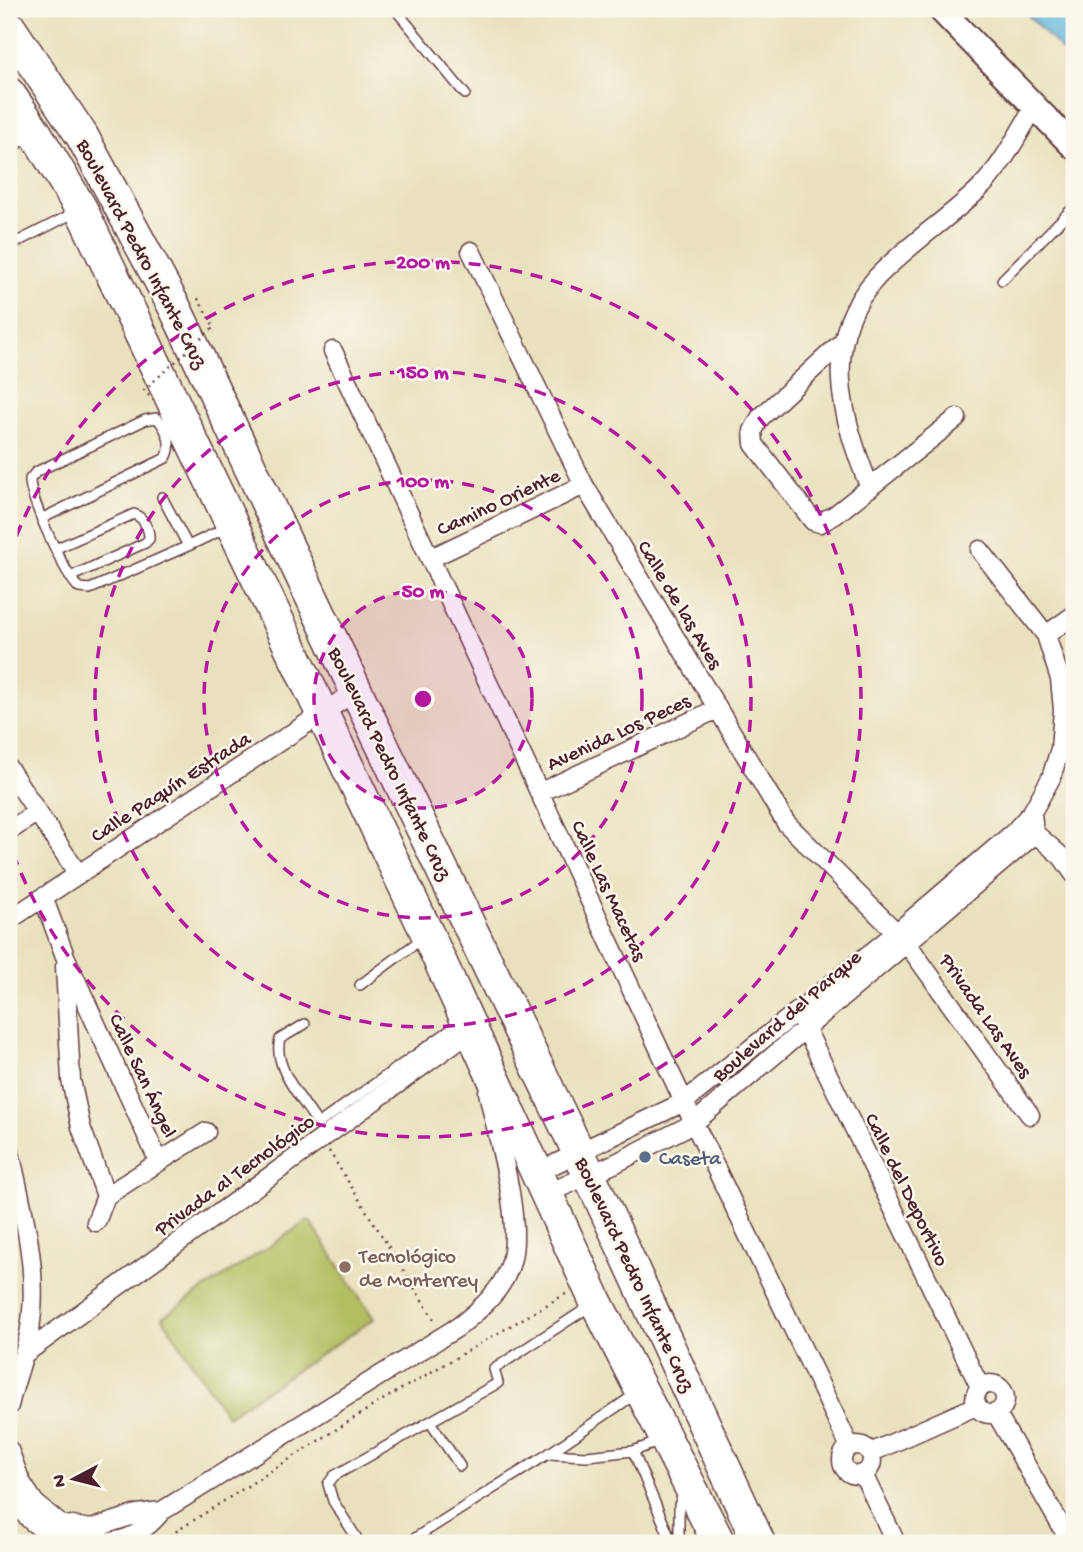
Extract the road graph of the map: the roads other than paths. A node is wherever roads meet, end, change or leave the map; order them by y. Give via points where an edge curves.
1 (396, 9) edge
2 (940, 9) edge
3 (9, 27) edge
4 (465, 94) dead end
5 (12, 103) edge
6 (1035, 106) junction
7 (35, 132) junction
8 (1074, 146) edge
9 (9, 150) edge
10 (1074, 208) edge
11 (81, 209) junction
12 (9, 246) edge
13 (471, 251) dead end
14 (1002, 280) dead end
15 (840, 344) junction
16 (334, 351) dead end
17 (957, 418) dead end
18 (584, 485) junction
19 (870, 488) junction
20 (162, 497) dead end
21 (43, 517) junction
22 (231, 525) junction
23 (188, 546) junction
24 (57, 548) junction
25 (980, 550) dead end
26 (431, 558) junction
27 (71, 577) junction
28 (1074, 615) edge
29 (1046, 635) junction
30 (355, 691) junction
31 (716, 709) junction
32 (322, 713) junction
33 (9, 769) edge
34 (539, 793) junction
35 (37, 812) junction
36 (1030, 823) junction
37 (9, 831) edge
38 (78, 874) junction
39 (1074, 874) edge
40 (43, 897) junction
41 (9, 920) edge
42 (428, 935) junction
43 (902, 937) junction
44 (65, 956) junction
45 (360, 985) dead end
46 (795, 1012) junction
47 (305, 1024) dead end
48 (806, 1027) junction
49 (473, 1031) junction
50 (684, 1102) junction
51 (1030, 1115) dead end
52 (694, 1123) junction
53 (206, 1132) dead end
54 (9, 1148) edge
55 (158, 1160) junction
56 (584, 1163) junction
57 (541, 1184) junction
58 (106, 1196) junction
59 (96, 1222) dead end
60 (592, 1292) junction
61 (23, 1355) junction
62 (980, 1387) junction
63 (640, 1391) junction
64 (9, 1406) edge
65 (976, 1406) junction
66 (996, 1413) junction
67 (430, 1422) junction
68 (665, 1439) junction
69 (850, 1447) junction
70 (9, 1450) edge
71 (633, 1451) junction
72 (870, 1453) junction
73 (548, 1454) junction
74 (460, 1465) dead end
75 (863, 1474) junction
76 (689, 1484) junction
77 (9, 1493) edge
78 (162, 1511) junction
79 (358, 1539) dead end
80 (79, 1543) edge
81 (103, 1543) edge
82 (407, 1543) edge
83 (672, 1543) edge
84 (679, 1543) edge
85 (719, 1543) edge
86 (761, 1543) edge
87 (897, 1543) edge
88 (1071, 1543) edge

1 - 4 lane
2 - 6 main road
3 - 30 highway, Boulevard Pedro Infante Cruz via 82,136 175,307
5 - 7 highway, Boulevard Pedro Infante Cruz
6 - 8 main road
6 - 15 street via 980,188 867,289
7 - 9 lane
7 - 11 highway, Boulevard Pedro Infante Cruz
10 - 14 lane
11 - 12 lane
11 - 22 highway, Boulevard Pedro Infante Cruz
13 - 18 street, Calle de las Aves
15 - 19 street via 845,415
15 - 19 street via 760,418 752,438 813,521 827,520
16 - 26 street, Calle Las Macetas
17 - 19 street
18 - 26 street, Camino Oriente
18 - 31 street, Calle de las Aves
20 - 23 lane
21 - 21 lane via 166,458 170,445 159,421 145,420 33,475 30,484
21 - 24 lane
22 - 23 lane
22 - 32 highway, Boulevard Pedro Infante Cruz
23 - 27 lane via 90,589 79,588
24 - 27 lane
24 - 27 lane via 134,514 149,532 148,541
25 - 29 street
26 - 34 street, Calle Las Macetas
28 - 29 street
29 - 36 street via 1060,679 1062,730 1057,764
30 - 32 street, Calle Paquín Estrada
30 - 56 highway, Boulevard Pedro Infante Cruz
31 - 34 street, Avenida Los Peces
31 - 43 street, Calle de las Aves via 786,823
32 - 38 street, Calle Paquín Estrada
32 - 42 highway, Boulevard Pedro Infante Cruz
33 - 35 street
34 - 50 street, Calle Las Macetas
35 - 37 street
35 - 38 street
36 - 39 street
36 - 43 street, Boulevard del Parque
38 - 40 street, Calle Paquín Estrada
40 - 41 street, Calle Paquín Estrada
40 - 44 street, Calle San Ángel
42 - 45 lane
42 - 49 highway, Boulevard Pedro Infante Cruz
43 - 46 street, Boulevard del Parque
43 - 48 street, Boulevard del Parque
43 - 51 street, Privada Las Aves
44 - 55 street, Calle San Ángel
44 - 58 street, Calle San Ángel via 71,1080 81,1127
46 - 48 street, Calle del Deportivo
46 - 50 street, Boulevard del Parque
47 - 49 lane via 280,1040 279,1055 318,1124
48 - 52 street, Boulevard del Parque
48 - 62 street, Calle del Deportivo
49 - 57 highway, Boulevard Pedro Infante Cruz
49 - 61 street, Privada al Tecnológico
49 - 78 street via 514,1236 511,1262 501,1283 458,1328
50 - 52 street, Calle Las Macetas
50 - 56 street, Boulevard del Parque
52 - 56 street, Boulevard del Parque
52 - 69 street, Calle Las Macetas
53 - 55 street
54 - 61 street via 33,1290
55 - 58 street, Calle San Ángel
56 - 57 street, Boulevard del Parque
56 - 57 street, Boulevard del Parque
56 - 86 highway, Boulevard Pedro Infante Cruz
57 - 60 highway, Boulevard Pedro Infante Cruz
58 - 59 street
60 - 63 highway, Boulevard Pedro Infante Cruz
60 - 67 lane via 494,1369 498,1383
61 - 64 street
62 - 65 street
62 - 66 street via 993,1384 1004,1393 1003,1406
63 - 68 highway, Boulevard Pedro Infante Cruz
63 - 73 lane
65 - 66 street via 982,1412
65 - 72 street
66 - 88 street
67 - 74 lane
67 - 79 lane via 330,1481 329,1493
68 - 71 lane
68 - 76 highway, Boulevard Pedro Infante Cruz
69 - 72 street via 862,1446
69 - 75 street via 842,1457 843,1467 849,1474
70 - 78 street via 35,1503 60,1524 91,1530 137,1514
71 - 73 lane
71 - 83 lane
72 - 75 street via 872,1463
73 - 82 lane
75 - 87 street
76 - 84 lane via 680,1505
76 - 85 highway, Boulevard Pedro Infante Cruz
77 - 80 street via 43,1533
78 - 81 street via 144,1531

